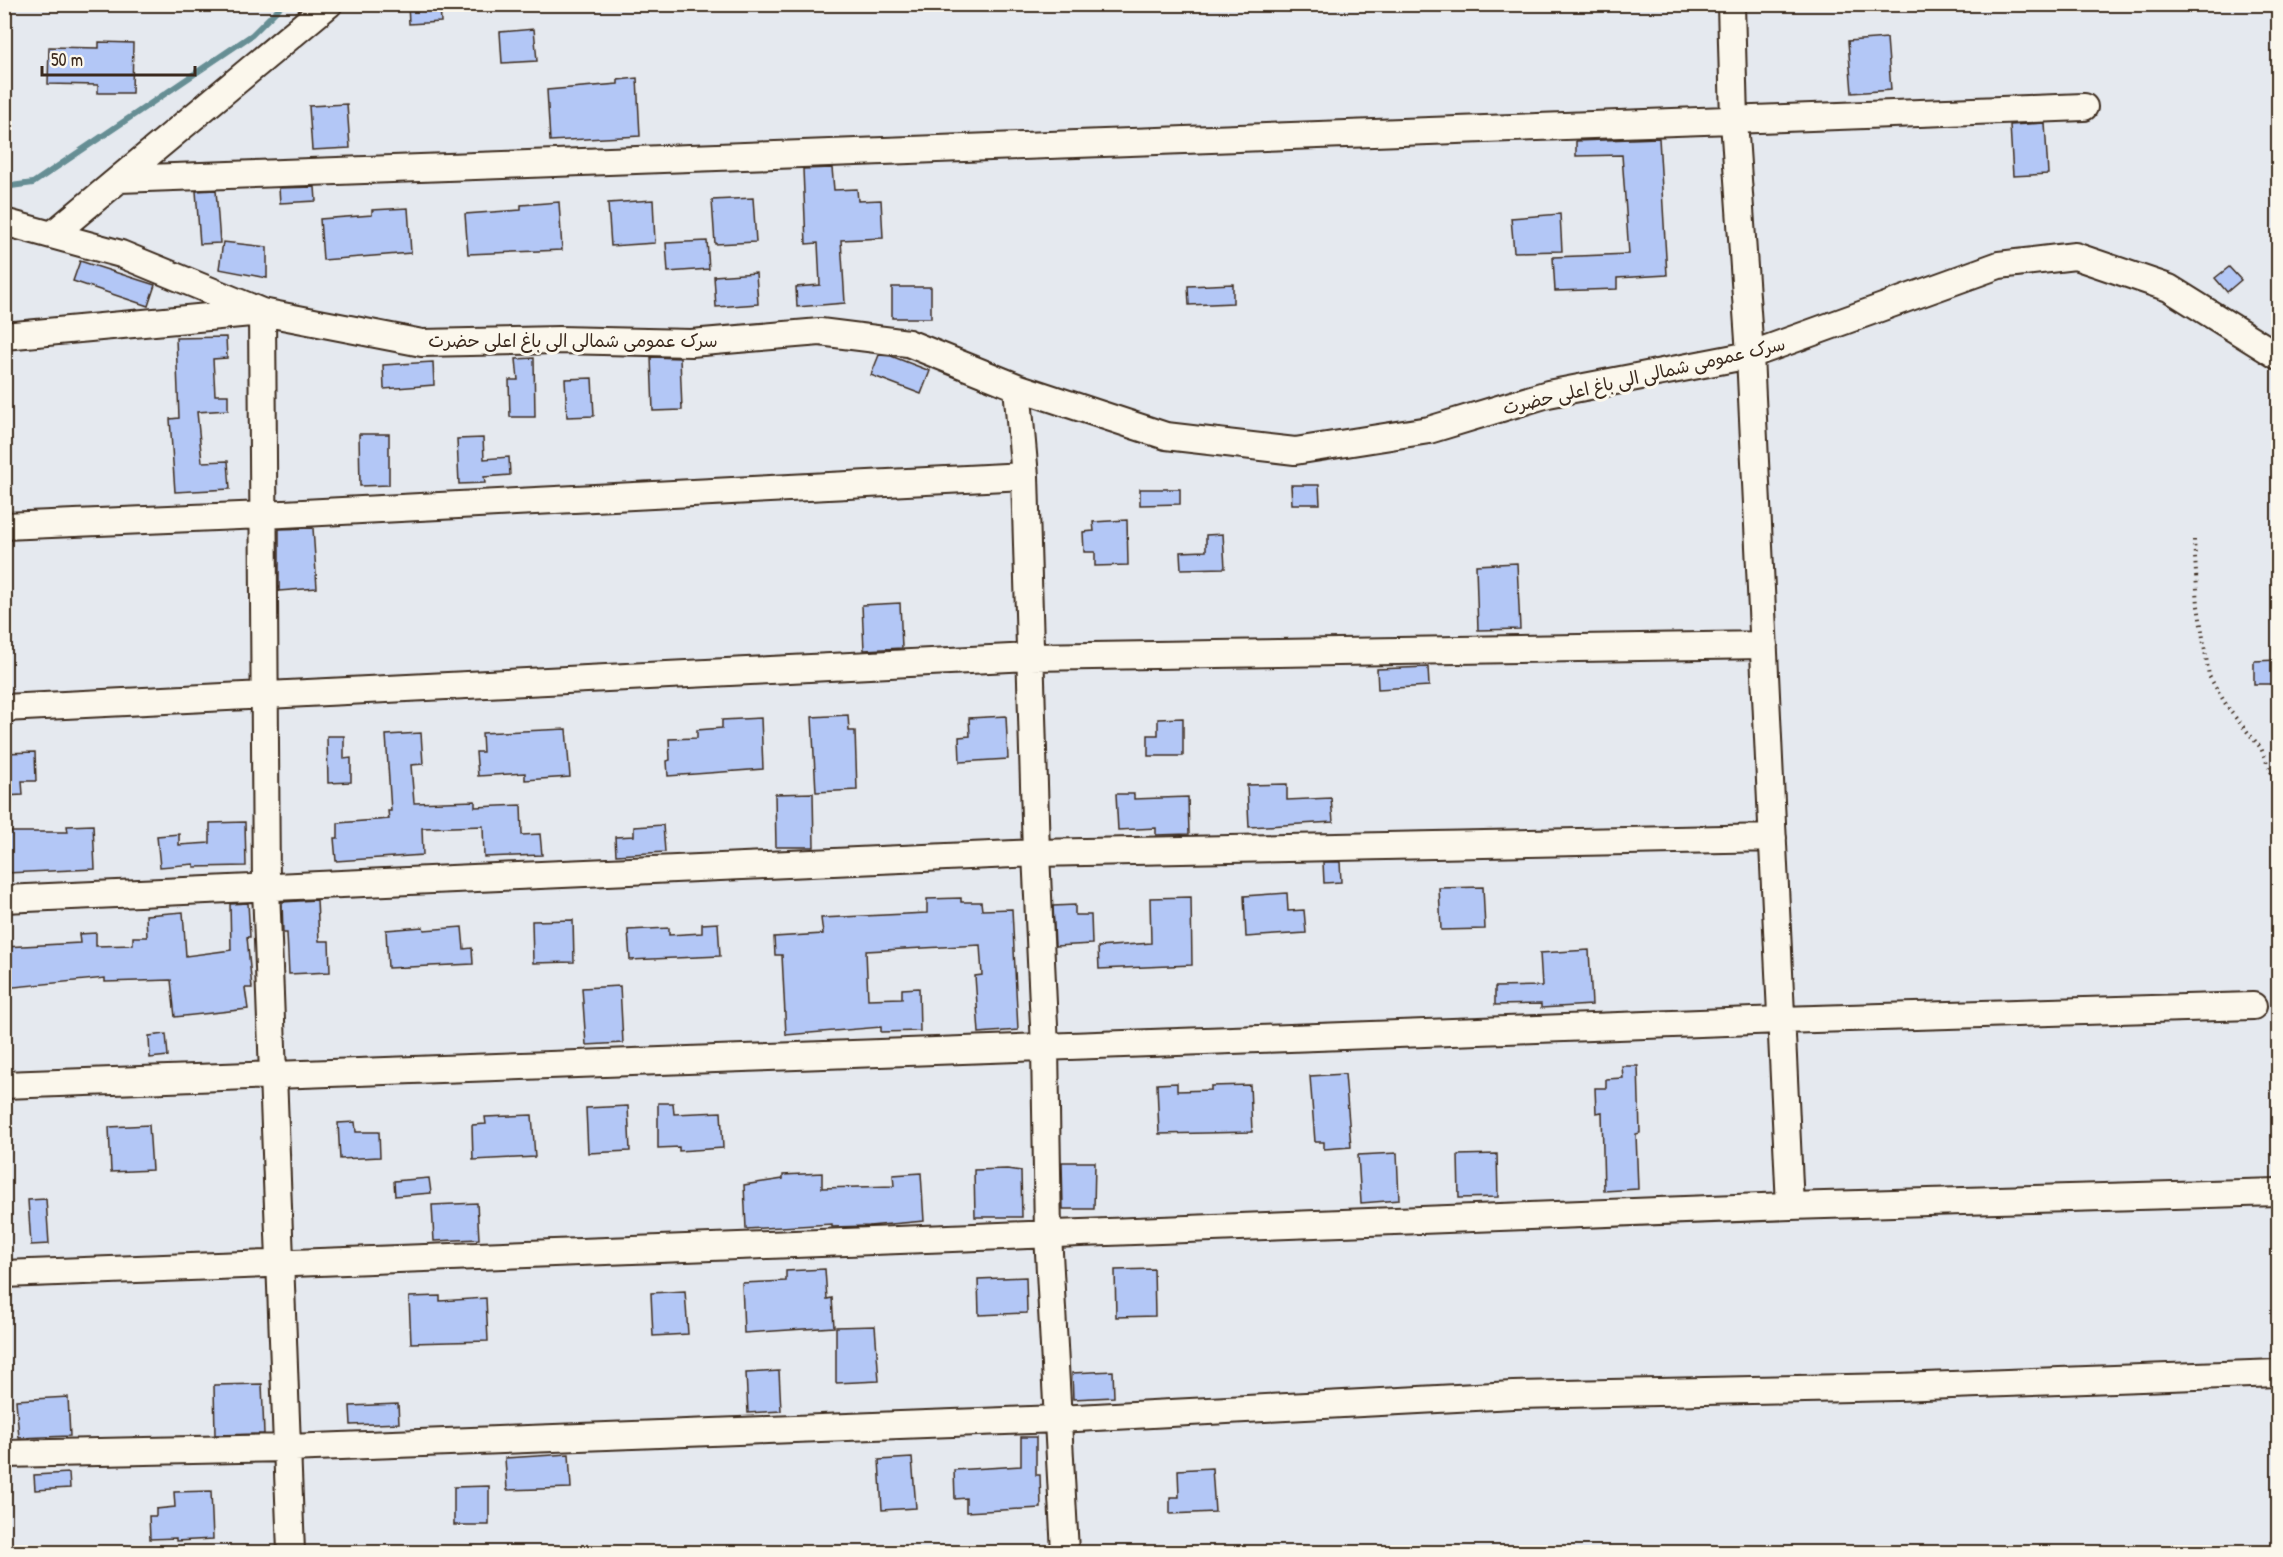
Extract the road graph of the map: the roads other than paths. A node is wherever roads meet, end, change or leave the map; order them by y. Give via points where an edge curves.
1 (329, 4) edge
2 (1731, 4) edge
3 (2084, 107) dead end
4 (1734, 121) junction
5 (119, 179) junction
6 (4, 222) edge
7 (52, 235) junction
8 (262, 312) junction
9 (4, 336) edge
10 (1750, 355) junction
11 (2278, 356) edge
12 (1017, 387) junction
13 (1025, 476) junction
14 (264, 515) junction
15 (4, 526) edge
16 (1764, 645) junction
17 (1030, 657) junction
18 (263, 695) junction
19 (4, 708) edge
20 (1773, 838) junction
21 (1036, 854) junction
22 (266, 888) junction
23 (4, 899) edge
24 (2253, 1006) dead end
25 (1781, 1020) junction
26 (1046, 1047) junction
27 (275, 1075) junction
28 (4, 1085) edge
29 (2278, 1192) edge
30 (1790, 1206) junction
31 (1048, 1234) junction
32 (279, 1263) junction
33 (4, 1274) edge
34 (2278, 1374) edge
35 (1058, 1419) junction
36 (288, 1448) junction
37 (4, 1454) edge
38 (291, 1552) edge
39 (1065, 1552) edge

1 - 5 street
2 - 4 street
3 - 4 street
4 - 5 street
4 - 10 street
5 - 7 street
6 - 7 street, سرک عمومی شمالی الی باغ اعلی حضرت
7 - 8 street, سرک عمومی شمالی الی باغ اعلی حضرت via 121,254
8 - 9 street
8 - 12 street, سرک عمومی شمالی الی باغ اعلی حضرت via 422,343 691,343 820,332 908,343
8 - 14 street
10 - 11 street, سرک عمومی شمالی الی باغ اعلی حضرت via 1999,265 2075,256 2169,288
10 - 12 street, سرک عمومی شمالی الی باغ اعلی حضرت via 1548,394 1429,430 1295,451 1166,436
10 - 16 street
12 - 13 street
13 - 14 street
13 - 17 street
14 - 15 street
14 - 18 street
16 - 17 street
16 - 20 street
17 - 18 street
17 - 21 street
18 - 19 street
18 - 22 street
20 - 21 street
20 - 25 street
21 - 22 street
21 - 26 street
22 - 23 street
22 - 27 street
24 - 25 street
25 - 26 street
25 - 30 street
26 - 27 street
26 - 31 street
27 - 28 street
27 - 32 street
29 - 30 street
30 - 31 street
31 - 32 street
31 - 35 street
32 - 33 street
32 - 36 street
34 - 35 street via 1513,1395
35 - 36 street
35 - 39 street
36 - 37 street
36 - 38 street

